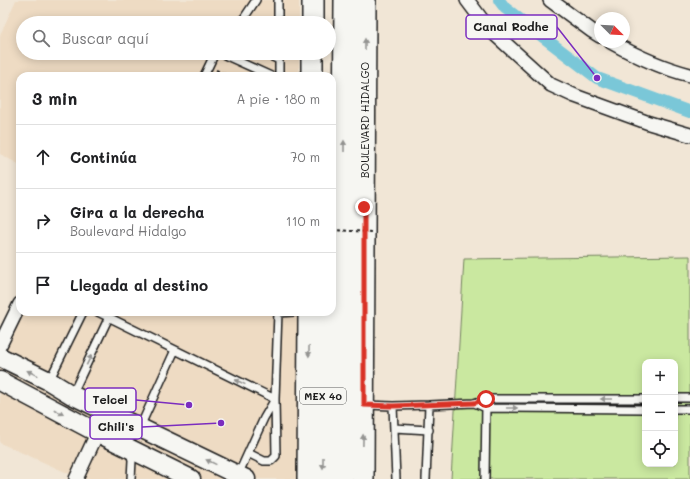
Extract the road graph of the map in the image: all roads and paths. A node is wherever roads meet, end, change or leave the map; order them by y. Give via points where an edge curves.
1 (256, 0) edge
2 (278, 0) edge
3 (313, 0) edge
4 (326, 0) edge
5 (345, 0) edge
6 (366, 0) edge
7 (467, 0) edge
8 (550, 0) edge
9 (245, 16) edge
10 (278, 16) edge
11 (313, 16) edge
12 (326, 16) edge
13 (594, 32) edge
14 (622, 48) edge
15 (212, 60) edge
16 (236, 60) edge
17 (279, 60) edge
18 (312, 60) edge
19 (326, 60) edge
20 (208, 67) junction
21 (206, 72) edge
22 (220, 72) edge
23 (262, 72) edge
24 (279, 72) edge
25 (312, 72) edge
26 (326, 72) edge
27 (690, 75) edge
28 (690, 136) edge
29 (336, 230) edge
30 (372, 232) dead end
31 (16, 312) edge
32 (81, 316) edge
33 (278, 316) edge
34 (309, 316) edge
35 (324, 316) edge
36 (332, 316) edge
37 (109, 317) joint
38 (0, 345) edge
39 (175, 350) junction
40 (0, 357) edge
41 (343, 364) junction
42 (0, 381) edge
43 (49, 381) junction
44 (72, 395) junction
45 (642, 398) edge
46 (678, 398) edge
47 (690, 398) edge
48 (486, 399) junction
49 (275, 400) junction
50 (474, 403) junction
51 (364, 405) junction
52 (429, 405) junction
53 (393, 406) junction
54 (486, 408) junction
55 (642, 409) edge
56 (678, 409) edge
57 (690, 409) edge
58 (107, 412) junction
59 (140, 428) junction
60 (394, 428) junction
61 (429, 430) junction
62 (98, 433) junction
63 (165, 440) junction
64 (128, 448) junction
65 (248, 453) junction
66 (154, 461) junction
67 (242, 477) edge
68 (132, 478) edge
69 (76, 479) edge
70 (191, 479) edge
71 (308, 479) edge
72 (323, 479) edge
73 (342, 479) edge
74 (362, 479) edge
75 (396, 479) edge
76 (426, 479) edge
77 (485, 479) edge

1 - 9 lane
2 - 10 lane
3 - 11 main road
4 - 12 main road
41 -> 5 main road, BOULEVARD HIDALGO / MEX 40
51 -> 6 main road, BOULEVARD HIDALGO
7 - 28 street via 488,28 551,85 612,110
8 - 13 street
14 - 27 street
15 - 20 lane
16 - 23 lane
17 - 24 lane
18 - 25 main road
19 - 26 main road
20 - 21 lane
20 - 22 path
29 - 30 path, bridge
31 - 38 street
32 - 43 lane
33 - 49 lane
34 -> 71 main road
35 -> 72 main road, MEX 40
36 - 41 main road, BOULEVARD HIDALGO via 332,330
37 - 39 lane
44 -> 37 lane
49 -> 39 lane
39 - 59 lane
43 -> 40 street
41 - 73 main road, BOULEVARD HIDALGO / MEX 40
42 -> 62 street
43 - 44 street
44 - 58 street
45 -> 48 lane
46 - 47 lane
48 - 50 lane
48 - 54 lane
49 - 65 lane
49 - 65 lane via 276,456 271,461 264,461
50 - 52 lane
50 - 54 lane
51 - 53 lane
74 -> 51 main road, BOULEVARD HIDALGO
52 - 53 lane
52 - 61 lane
53 - 60 lane
54 -> 55 lane
54 - 77 lane
56 - 57 lane
58 - 59 street
58 - 62 street
59 - 63 street
60 - 61 lane
60 - 75 lane
61 - 76 lane
62 - 64 street
62 - 69 street
63 - 66 street
67 -> 63 street
64 - 66 street
64 - 68 lane via 132,460
65 - 67 lane
66 - 70 street

